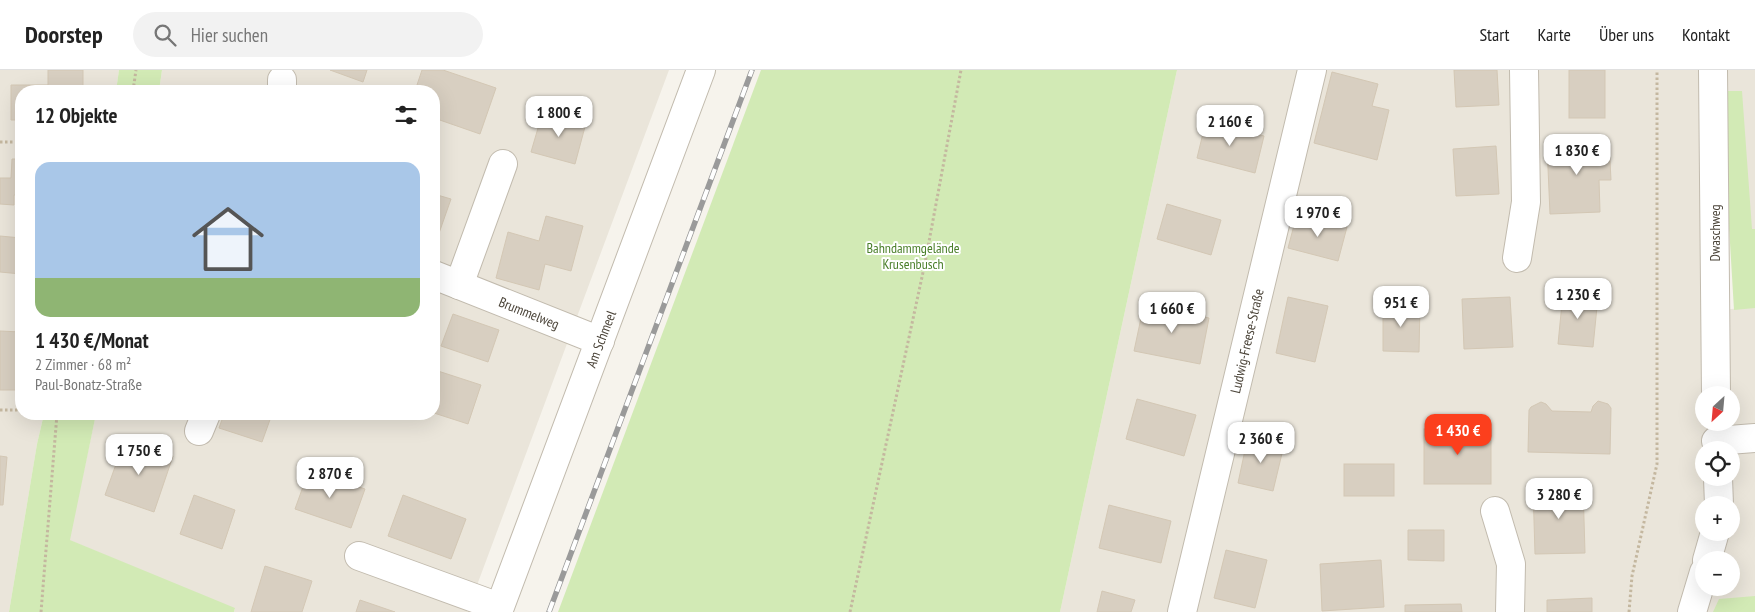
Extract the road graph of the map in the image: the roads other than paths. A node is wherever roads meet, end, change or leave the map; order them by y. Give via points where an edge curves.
1 (701, 70) edge
2 (1312, 70) edge
3 (1524, 70) edge
4 (1714, 70) edge
5 (504, 164) dead end
6 (1517, 258) dead end
7 (440, 277) edge
8 (459, 285) junction
9 (600, 341) junction
10 (1716, 386) edge
11 (1716, 438) edge
12 (1755, 438) edge
13 (1495, 511) dead end
14 (359, 556) dead end
15 (1697, 596) edge
16 (498, 610) edge
17 (1182, 612) edge
18 (1510, 612) edge
19 (1692, 612) edge

1 - 9 street, Am Schmeel
2 - 17 street, Ludwig-Freese-Straße
3 - 6 street via 1526,202
4 - 10 street, Dwaschweg
5 - 8 street
7 - 8 street, Brummelweg
8 - 9 street, Brummelweg
9 - 16 street, Am Schmeel
11 - 12 street
13 - 18 street via 1510,564
14 - 16 street, Am Schmeel
15 - 19 street

